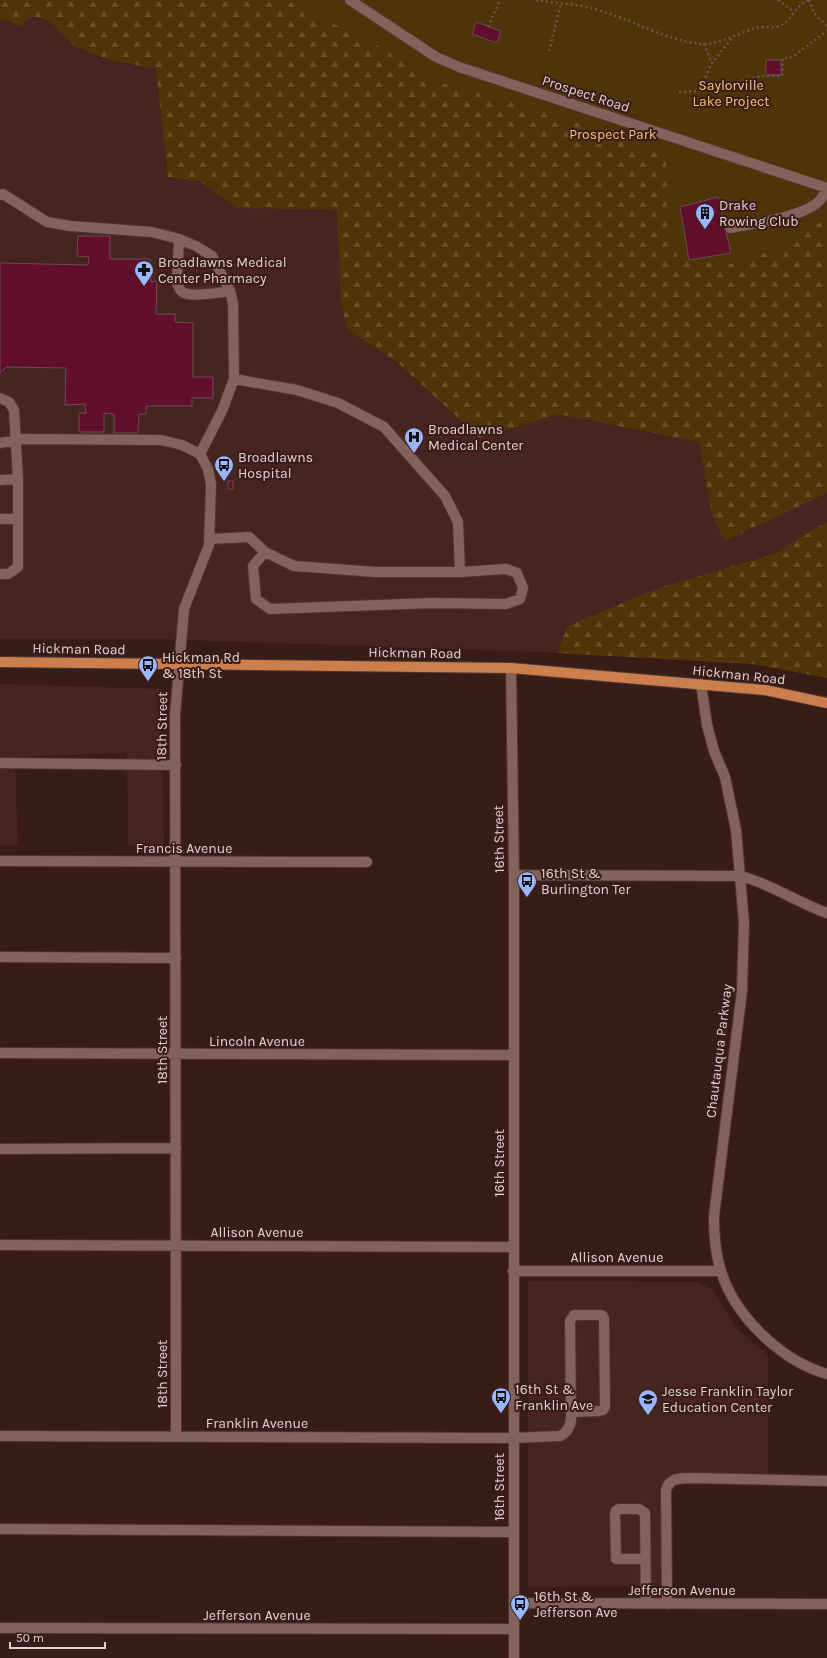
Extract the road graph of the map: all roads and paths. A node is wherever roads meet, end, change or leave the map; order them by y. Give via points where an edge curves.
1 (350, 0) edge
2 (500, 0) edge
3 (536, 0) edge
4 (778, 0) edge
5 (808, 0) edge
6 (561, 4) junction
7 (794, 12) junction
8 (827, 26) edge
9 (488, 27) dead end
10 (827, 31) edge
11 (733, 37) junction
12 (704, 44) junction
13 (549, 51) dead end
14 (712, 63) junction
15 (699, 91) junction
16 (679, 92) dead end
17 (827, 189) edge
18 (0, 195) edge
19 (730, 228) dead end
20 (179, 239) junction
21 (230, 291) junction
22 (234, 379) junction
23 (0, 398) edge
24 (16, 440) junction
25 (0, 443) edge
26 (200, 454) junction
27 (18, 479) junction
28 (0, 480) edge
29 (0, 519) edge
30 (18, 519) junction
31 (210, 539) junction
32 (265, 552) junction
33 (460, 572) junction
34 (0, 574) edge
35 (0, 662) edge
36 (178, 664) junction
37 (512, 668) junction
38 (701, 684) junction
39 (827, 702) edge
40 (0, 763) edge
41 (176, 765) junction
42 (0, 861) edge
43 (176, 862) junction
44 (367, 862) dead end
45 (514, 875) junction
46 (741, 876) junction
47 (827, 913) edge
48 (0, 956) edge
49 (176, 958) junction
50 (0, 1053) edge
51 (176, 1054) junction
52 (514, 1055) junction
53 (176, 1148) junction
54 (0, 1149) edge
55 (0, 1245) edge
56 (176, 1246) junction
57 (513, 1247) junction
58 (513, 1271) junction
59 (721, 1271) junction
60 (827, 1374) edge
61 (571, 1412) junction
62 (0, 1436) edge
63 (176, 1437) junction
64 (513, 1438) junction
65 (827, 1481) edge
66 (0, 1529) edge
67 (514, 1532) junction
68 (645, 1559) junction
69 (514, 1603) junction
70 (646, 1604) junction
71 (667, 1604) junction
72 (827, 1604) edge
73 (0, 1628) edge
74 (514, 1630) junction
75 (514, 1658) edge

1 - 17 street, Prospect Road via 436,56 458,67
2 - 9 path
3 - 6 path
4 - 7 path
5 - 7 path via 796,7
5 - 8 path via 814,14
6 - 12 path via 581,6 616,16 673,38
6 - 13 path
7 - 11 path via 781,25 770,28 756,27
10 - 15 path via 795,56 783,58 782,76 762,76
11 - 12 path
11 - 14 path
12 - 14 path
14 - 15 path
15 - 16 path
17 - 19 street via 820,201 813,206 785,217
18 - 20 street via 3,194 47,222 152,232
20 - 21 street via 212,256
20 - 21 street via 179,289 191,294
21 - 22 street via 234,319
22 - 26 street
22 - 33 street via 297,390 331,401 384,426 445,496 458,522
23 - 24 street via 9,402 14,410
24 - 25 street
24 - 26 street via 162,440 182,445
24 - 27 street
26 - 31 street, 18th Street via 208,469 211,484
27 - 28 street
27 - 30 street
29 - 30 street
30 - 34 street via 18,567 8,574
31 - 32 street via 249,537
31 - 36 street, 18th Street via 184,609
32 - 33 street via 294,566 376,572
32 - 33 street via 253,566 256,599 270,609 432,603 506,604 520,599 523,588 517,573 506,569
35 - 36 main road, Hickman Road
36 - 37 main road, Hickman Road
36 - 41 street, 18th Street
37 - 38 main road, Hickman Road
37 - 45 street, 16th Street
38 - 39 main road, Hickman Road via 765,690
38 - 46 street, Chautauqua Parkway via 707,725 725,777 736,830
40 - 41 street
41 - 43 street, 18th Street
42 - 43 street, Francis Avenue
43 - 44 street, Francis Avenue
43 - 49 street, 18th Street
45 - 46 street
45 - 52 street, 16th Street
46 - 47 street
46 - 59 street, Chautauqua Parkway via 744,923 742,991 714,1216 715,1245
48 - 49 street
49 - 51 street, 18th Street
50 - 51 street, Lincoln Avenue
51 - 52 street, Lincoln Avenue
51 - 53 street, 18th Street
52 - 57 street, 16th Street
53 - 54 street
53 - 56 street, 18th Street
55 - 56 street, Allison Avenue
56 - 57 street, Allison Avenue
56 - 63 street, 18th Street
57 - 58 street, 16th Street
58 - 59 street, Allison Avenue
58 - 64 street, 16th Street
59 - 60 street, Chautauqua Parkway via 742,1312 758,1330 785,1354
61 - 61 street, Franklin Avenue via 570,1321 574,1315 601,1315 604,1319 605,1407 599,1411
61 - 64 street, Franklin Avenue via 569,1428 560,1436
62 - 63 street, Franklin Avenue
63 - 64 street, Franklin Avenue
64 - 67 street, 16th Street
65 - 71 street via 691,1478 675,1479 668,1484
66 - 67 street
67 - 69 street, 16th Street
68 - 68 street via 645,1513 639,1509 619,1509 615,1515 616,1559
68 - 70 street
69 - 70 street, Jefferson Avenue
69 - 74 street, 16th Street
70 - 71 street, Jefferson Avenue
71 - 72 street, Jefferson Avenue
73 - 74 street, Jefferson Avenue
74 - 75 street, 16th Street

